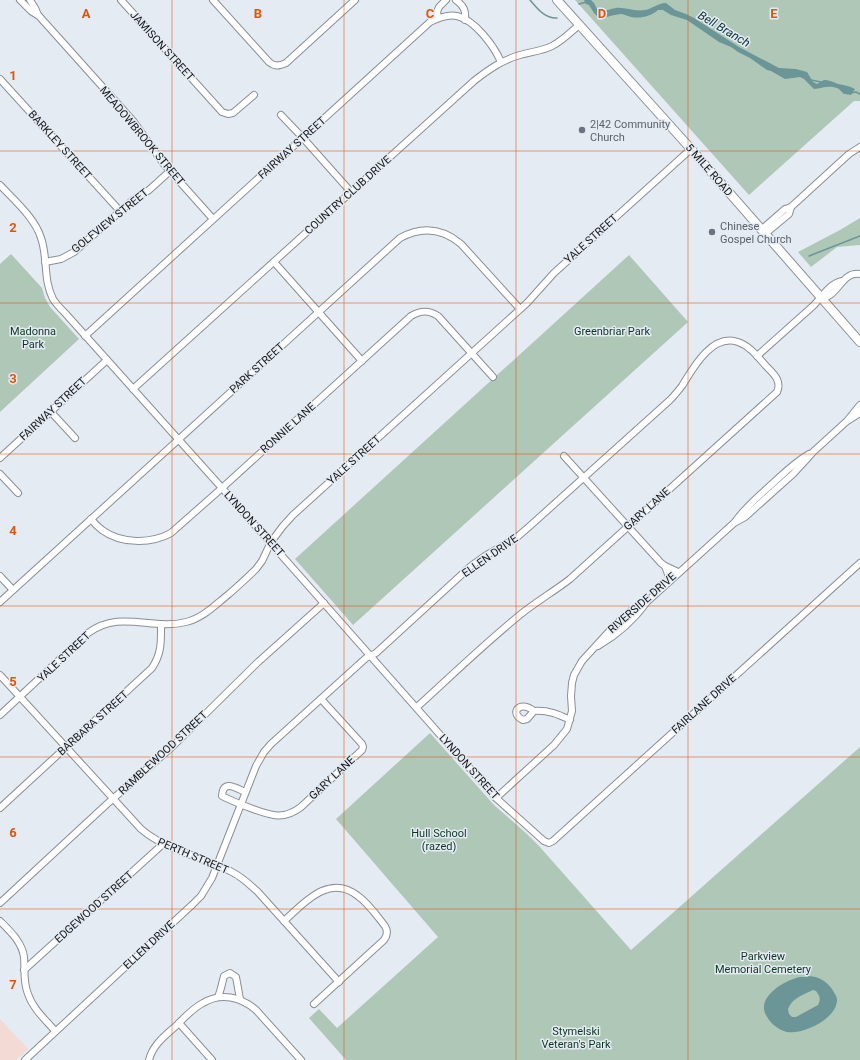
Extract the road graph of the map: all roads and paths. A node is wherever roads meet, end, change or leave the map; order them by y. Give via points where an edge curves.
1 (20, 0) edge
2 (30, 0) edge
3 (121, 0) edge
4 (213, 0) edge
5 (355, 0) edge
6 (446, 0) edge
7 (456, 0) edge
8 (557, 0) edge
9 (39, 16) junction
10 (438, 18) junction
11 (465, 20) junction
12 (579, 25) junction
13 (501, 62) junction
14 (0, 79) edge
15 (254, 95) dead end
16 (281, 115) dead end
17 (303, 138) junction
18 (860, 147) edge
19 (691, 149) junction
20 (170, 171) junction
21 (0, 184) edge
22 (351, 192) junction
23 (120, 211) junction
24 (214, 219) junction
25 (763, 232) junction
26 (45, 262) junction
27 (274, 262) junction
28 (860, 274) edge
29 (821, 298) junction
30 (520, 309) junction
31 (318, 312) junction
32 (85, 336) junction
33 (860, 342) edge
34 (472, 353) junction
35 (757, 356) junction
36 (107, 360) junction
37 (362, 361) junction
38 (493, 377) dead end
39 (133, 389) junction
40 (860, 405) edge
41 (50, 412) junction
42 (860, 413) edge
43 (847, 421) junction
44 (75, 438) dead end
45 (178, 439) junction
46 (564, 456) dead end
47 (0, 458) edge
48 (0, 474) edge
49 (584, 478) junction
50 (222, 488) junction
51 (18, 493) dead end
52 (91, 519) junction
53 (628, 527) junction
54 (271, 542) junction
55 (860, 563) edge
56 (665, 566) junction
57 (678, 572) junction
58 (0, 576) edge
59 (670, 580) junction
60 (13, 590) junction
61 (0, 602) edge
62 (324, 603) junction
63 (161, 624) junction
64 (370, 655) junction
65 (0, 675) edge
66 (20, 697) junction
67 (321, 699) junction
68 (417, 707) junction
69 (534, 711) dead end
70 (0, 715) edge
71 (570, 720) junction
72 (66, 747) junction
73 (245, 792) junction
74 (496, 798) junction
75 (113, 799) junction
76 (240, 805) junction
77 (0, 808) edge
78 (546, 842) joint
79 (163, 844) junction
80 (217, 866) junction
81 (0, 903) edge
82 (0, 921) edge
83 (284, 921) junction
84 (24, 970) junction
85 (339, 982) junction
86 (218, 997) junction
87 (240, 999) junction
88 (314, 1004) dead end
89 (179, 1023) junction
90 (55, 1031) junction
91 (24, 1060) edge
92 (149, 1060) edge
93 (212, 1060) edge
94 (301, 1060) edge

1 - 9 street, MEADOWBROOK STREET
2 - 9 street, MEADOWBROOK STREET
3 - 15 street, JAMISON STREET via 222,112 235,112
4 - 5 street via 269,62 277,66 286,63
6 - 10 street via 439,7
7 - 11 street via 466,12
8 - 12 main road, 5 MILE ROAD
9 - 20 street, MEADOWBROOK STREET via 134,122
10 - 11 street, FAIRWAY STREET via 458,16
10 - 17 street, FAIRWAY STREET via 423,28
11 - 13 street, FAIRWAY STREET via 480,31
12 - 13 street, COUNTRY CLUB DRIVE via 550,47
12 - 19 main road, 5 MILE ROAD
13 - 22 street, COUNTRY CLUB DRIVE via 474,81
14 - 23 street, BARKLEY STREET
16 - 17 street
17 - 22 street
17 - 24 street, FAIRWAY STREET
18 - 25 street via 791,207 789,214
19 - 25 main road, 5 MILE ROAD
19 - 30 street, YALE STREET via 554,273
20 - 23 street, GOLFVIEW STREET
20 - 24 street, MEADOWBROOK STREET
21 - 26 street, LYNDON STREET via 35,225 42,238
22 - 27 street, COUNTRY CLUB DRIVE
23 - 26 street, GOLFVIEW STREET via 74,252 61,259
24 - 32 street, FAIRWAY STREET
25 - 29 main road, 5 MILE ROAD
26 - 32 street, LYNDON STREET via 53,299
27 - 31 street
27 - 39 street, COUNTRY CLUB DRIVE
28 - 29 street via 853,274 842,281 827,298
29 - 33 main road, 5 MILE ROAD
29 - 35 street
30 - 31 street, PARK STREET via 461,244 438,231 424,230 400,238
30 - 34 street, YALE STREET
31 - 37 street
31 - 45 street, PARK STREET
32 - 36 street, LYNDON STREET
34 - 37 street, RONNIE LANE via 438,316 425,311 411,316
34 - 38 street, RONNIE LANE
34 - 54 street, YALE STREET via 293,515
35 - 49 street, ELLEN DRIVE via 738,342 724,342 714,346 699,361 670,400
35 - 53 street, GARY LANE via 778,379 777,392
36 - 39 street, LYNDON STREET
36 - 41 street, FAIRWAY STREET
37 - 50 street, RONNIE LANE
39 - 45 street, LYNDON STREET
40 - 43 street, RIVERSIDE DRIVE
41 - 44 street
41 - 47 street, FAIRWAY STREET
42 - 43 street, RIVERSIDE DRIVE
43 - 57 street, RIVERSIDE DRIVE via 788,479
45 - 50 street, LYNDON STREET
45 - 52 street, PARK STREET
46 - 49 street
48 - 51 street
49 - 53 street
49 - 64 street, ELLEN DRIVE via 522,534 471,566 376,653
50 - 52 street, RONNIE LANE via 175,530 156,539 140,541 116,537 102,530
50 - 54 street, LYNDON STREET
52 - 60 street, PARK STREET
53 - 56 street
53 - 68 street, GARY LANE via 559,587 516,618
54 - 62 street, LYNDON STREET
54 - 63 street, YALE STREET via 266,556 256,569 208,611 186,622
55 - 78 street, FAIRLANE DRIVE via 553,841
56 - 57 street
56 - 59 street
57 - 59 street, RIVERSIDE DRIVE
58 - 60 street
59 - 71 street, RIVERSIDE DRIVE via 649,600 633,609 582,661 572,683
60 - 61 street, PARK STREET
62 - 64 street, LYNDON STREET
62 - 75 street, RAMBLEWOOD STREET
63 - 66 street, YALE STREET via 123,621 98,626
63 - 72 street, BARBARA STREET via 160,652 152,668
64 - 67 street, ELLEN DRIVE
64 - 68 street, LYNDON STREET
65 - 66 street, PERTH STREET
66 - 70 street, YALE STREET
66 - 72 street, PERTH STREET
67 - 73 street, ELLEN DRIVE via 264,752
67 - 76 street, GARY LANE via 362,744 362,750 291,813 272,816
68 - 74 street, LYNDON STREET
69 - 71 street via 550,712
71 - 74 street, RIVERSIDE DRIVE via 559,740
72 - 75 street, PERTH STREET
72 - 77 street, BARBARA STREET
73 - 76 street, ELLEN DRIVE
73 - 76 street via 230,786 222,790 222,796
74 - 78 street, LYNDON STREET
75 - 79 street, PERTH STREET via 141,829
75 - 81 street, RAMBLEWOOD STREET
76 - 80 street, ELLEN DRIVE
79 - 80 street, PERTH STREET
79 - 84 street, EDGEWOOD STREET
80 - 83 street, PERTH STREET via 233,872 248,883
80 - 90 street, ELLEN DRIVE via 201,896
82 - 84 street via 19,944 24,956
83 - 85 street, PERTH STREET
83 - 85 street via 313,895 327,889 348,890 365,902 386,926 386,936
84 - 90 street via 25,985 31,1001
85 - 88 street
86 - 87 street
86 - 87 street via 224,976 230,973 236,977
86 - 89 street via 201,1004
87 - 94 street via 252,1006
89 - 92 street via 158,1042
89 - 93 street
90 - 91 street, ELLEN DRIVE

